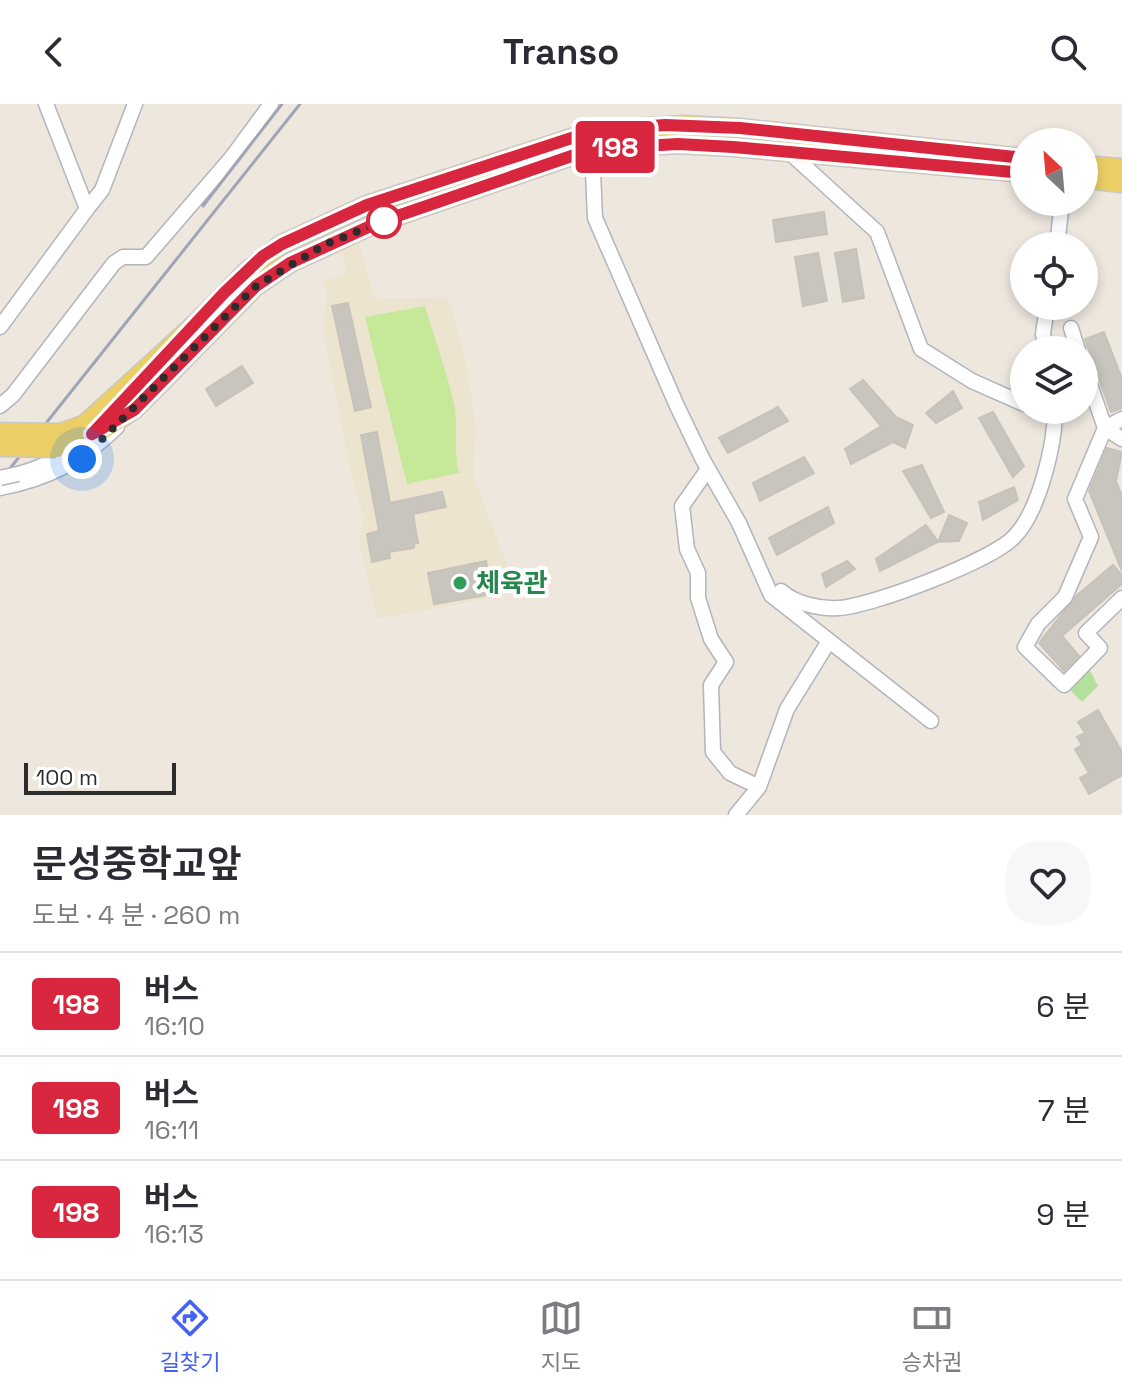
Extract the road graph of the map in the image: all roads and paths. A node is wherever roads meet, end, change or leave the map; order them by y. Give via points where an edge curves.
1 (46, 104) edge
2 (135, 104) edge
3 (271, 104) edge
4 (592, 149) junction
5 (789, 152) junction
6 (1010, 157) edge
7 (1098, 166) edge
8 (1122, 168) edge
9 (1010, 172) edge
10 (1098, 180) edge
11 (1122, 183) edge
12 (87, 209) junction
13 (196, 323) junction
14 (0, 327) edge
15 (1071, 328) dead end
16 (1074, 336) edge
17 (1010, 398) edge
18 (0, 406) edge
19 (1098, 408) edge
20 (134, 410) junction
21 (1122, 419) edge
22 (1055, 424) edge
23 (1105, 428) junction
24 (0, 432) edge
25 (92, 434) junction
26 (1122, 439) edge
27 (58, 441) junction
28 (0, 447) edge
29 (708, 469) junction
30 (0, 478) edge
31 (18, 480) junction
32 (0, 488) edge
33 (763, 576) junction
34 (1122, 598) edge
35 (829, 641) junction
36 (931, 721) dead end
37 (759, 787) junction
38 (736, 815) edge

1 - 12 street
2 - 12 street via 102,190
3 - 18 street via 146,257 123,257 114,263
4 - 5 main road via 678,144
4 - 20 main road via 377,223 290,263 256,286
4 - 29 street via 595,218
5 - 9 main road
5 - 17 street via 877,232 921,349
6 - 13 main road via 740,128 596,130 321,224 263,256
7 - 8 main road
10 - 11 main road
12 - 14 street
13 - 25 street
13 - 27 main road via 85,424
15 - 16 street
19 - 23 street
20 - 25 main road
20 - 31 street via 82,459 42,478
21 - 23 street
22 - 33 street via 1037,497 1014,537 959,568 908,590 839,608 794,602
23 - 26 street
23 - 34 street via 1075,499 1091,537 1065,597 1038,624 1025,647 1064,685 1100,648 1086,633
24 - 27 main road, bridge
25 - 27 main road
25 - 31 street via 58,461
27 - 28 main road, bridge
29 - 33 street
29 - 37 street via 682,506 687,549 698,573 698,598 711,639 726,662 711,685 713,752 730,773
30 - 31 street, bridge
31 - 32 street
33 - 35 street via 771,595
35 - 36 street
35 - 37 street via 787,709
37 - 38 street

